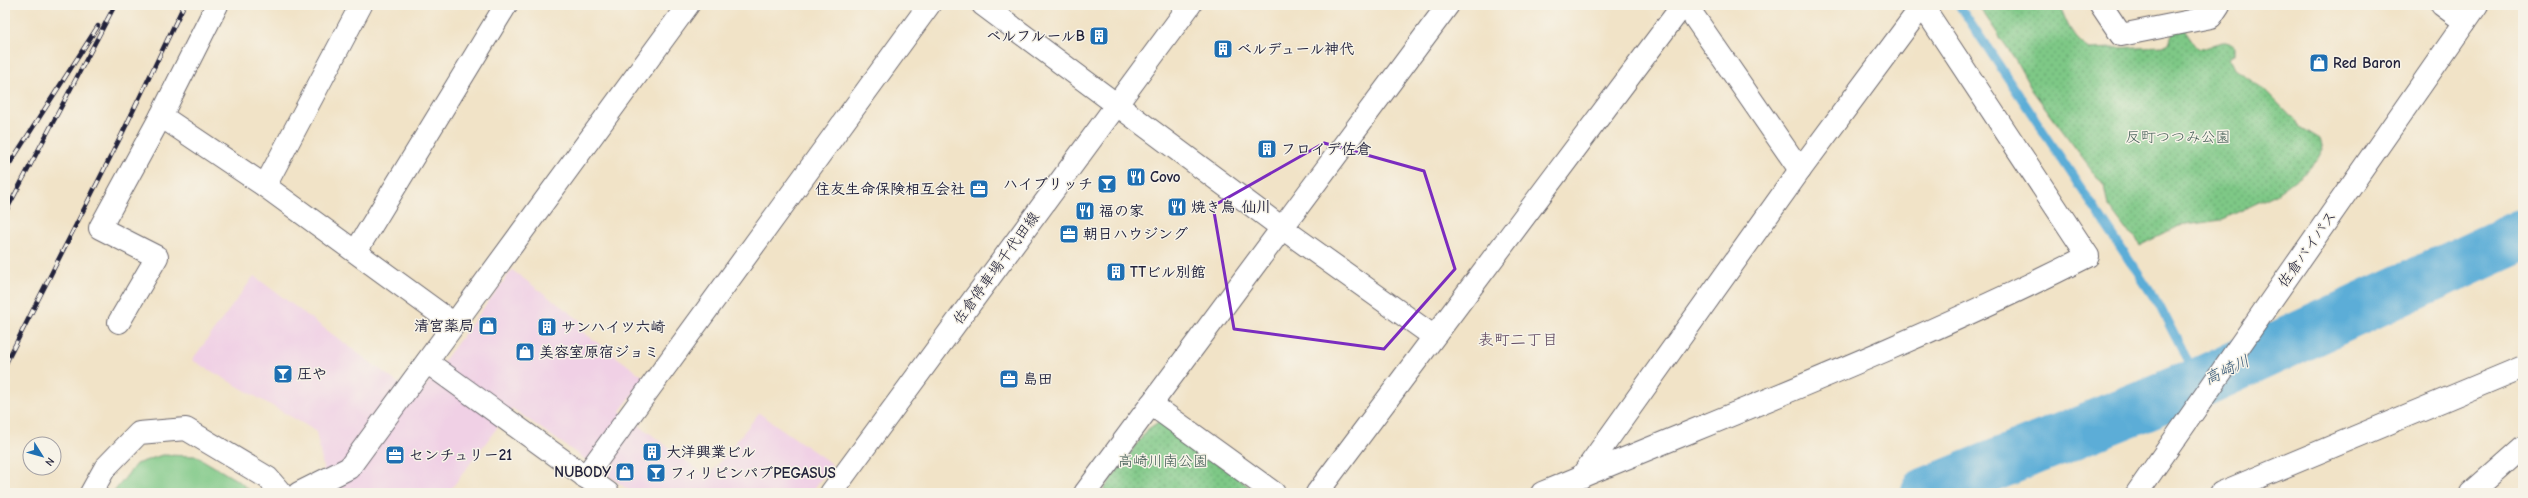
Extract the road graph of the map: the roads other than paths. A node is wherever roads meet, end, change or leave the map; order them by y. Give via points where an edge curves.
1 (217, 5) edge
2 (361, 5) edge
3 (506, 5) edge
4 (688, 5) edge
5 (929, 5) edge
6 (983, 5) edge
7 (1190, 5) edge
8 (1448, 5) edge
9 (1683, 5) edge
10 (1686, 5) edge
11 (1922, 5) edge
12 (2101, 5) edge
13 (2220, 5) edge
14 (2442, 5) edge
15 (2471, 14) edge
16 (1116, 105) junction
17 (161, 116) junction
18 (1800, 170) junction
19 (265, 186) junction
20 (1282, 228) junction
21 (356, 250) junction
22 (119, 322) dead end
23 (454, 324) junction
24 (1433, 336) junction
25 (427, 362) junction
26 (2523, 367) edge
27 (1151, 404) junction
28 (2523, 446) edge
29 (585, 476) junction
30 (1581, 477) junction
31 (2141, 487) edge
32 (91, 493) edge
33 (281, 493) edge
34 (299, 493) edge
35 (608, 493) edge
36 (831, 493) edge
37 (1085, 493) edge
38 (1274, 493) edge
39 (1317, 493) edge
40 (1542, 493) edge
41 (2221, 493) edge
42 (2471, 493) edge

1 - 17 main road
2 - 19 main road
3 - 21 main road
4 - 23 main road
5 - 29 main road
6 - 16 main road
7 - 16 main road, 佐倉停車場千代田線
8 - 20 main road
9 - 24 main road
10 - 18 main road
11 - 18 main road
11 - 30 main road via 2088,256 1964,317
12 - 13 main road via 2121,35 2212,17
14 - 15 main road
15 - 31 main road, 佐倉バイパス
16 - 20 main road
16 - 36 main road, 佐倉停車場千代田線
17 - 19 main road
17 - 22 main road via 100,228 157,257
18 - 30 main road
19 - 21 main road
20 - 24 main road
20 - 27 main road
21 - 23 main road
23 - 25 main road
24 - 39 main road
25 - 29 main road
25 - 34 main road via 349,468
26 - 41 main road
27 - 37 main road
27 - 38 main road
28 - 42 main road
29 - 35 main road
30 - 40 main road
32 - 33 main road via 105,468 139,433 186,429 268,478

